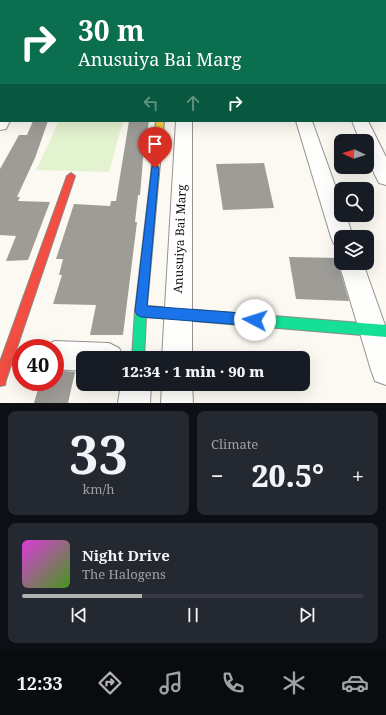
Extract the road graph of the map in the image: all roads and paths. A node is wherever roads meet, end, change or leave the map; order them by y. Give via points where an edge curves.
1 (160, 122) edge
2 (184, 122) edge
3 (304, 122) edge
4 (360, 122) edge
5 (71, 176) dead end
6 (386, 178) edge
7 (340, 230) edge
8 (354, 270) edge
9 (141, 311) junction
10 (178, 314) junction
11 (379, 331) edge
12 (10, 351) edge
13 (138, 351) edge
14 (177, 351) edge
15 (64, 355) edge
16 (76, 356) edge
17 (386, 370) edge
18 (0, 380) edge
19 (135, 391) edge
20 (177, 391) edge
21 (134, 403) edge
22 (177, 403) edge

1 - 9 street
2 - 10 street, Anusuiya Bai Marg
3 - 7 street
4 - 6 street
5 - 12 street
8 - 11 street
9 - 10 street
9 - 13 street
10 - 11 street
10 - 14 street, Anusuiya Bai Marg
11 - 17 street
12 - 18 street
15 - 16 street
19 - 21 street
20 - 22 street

